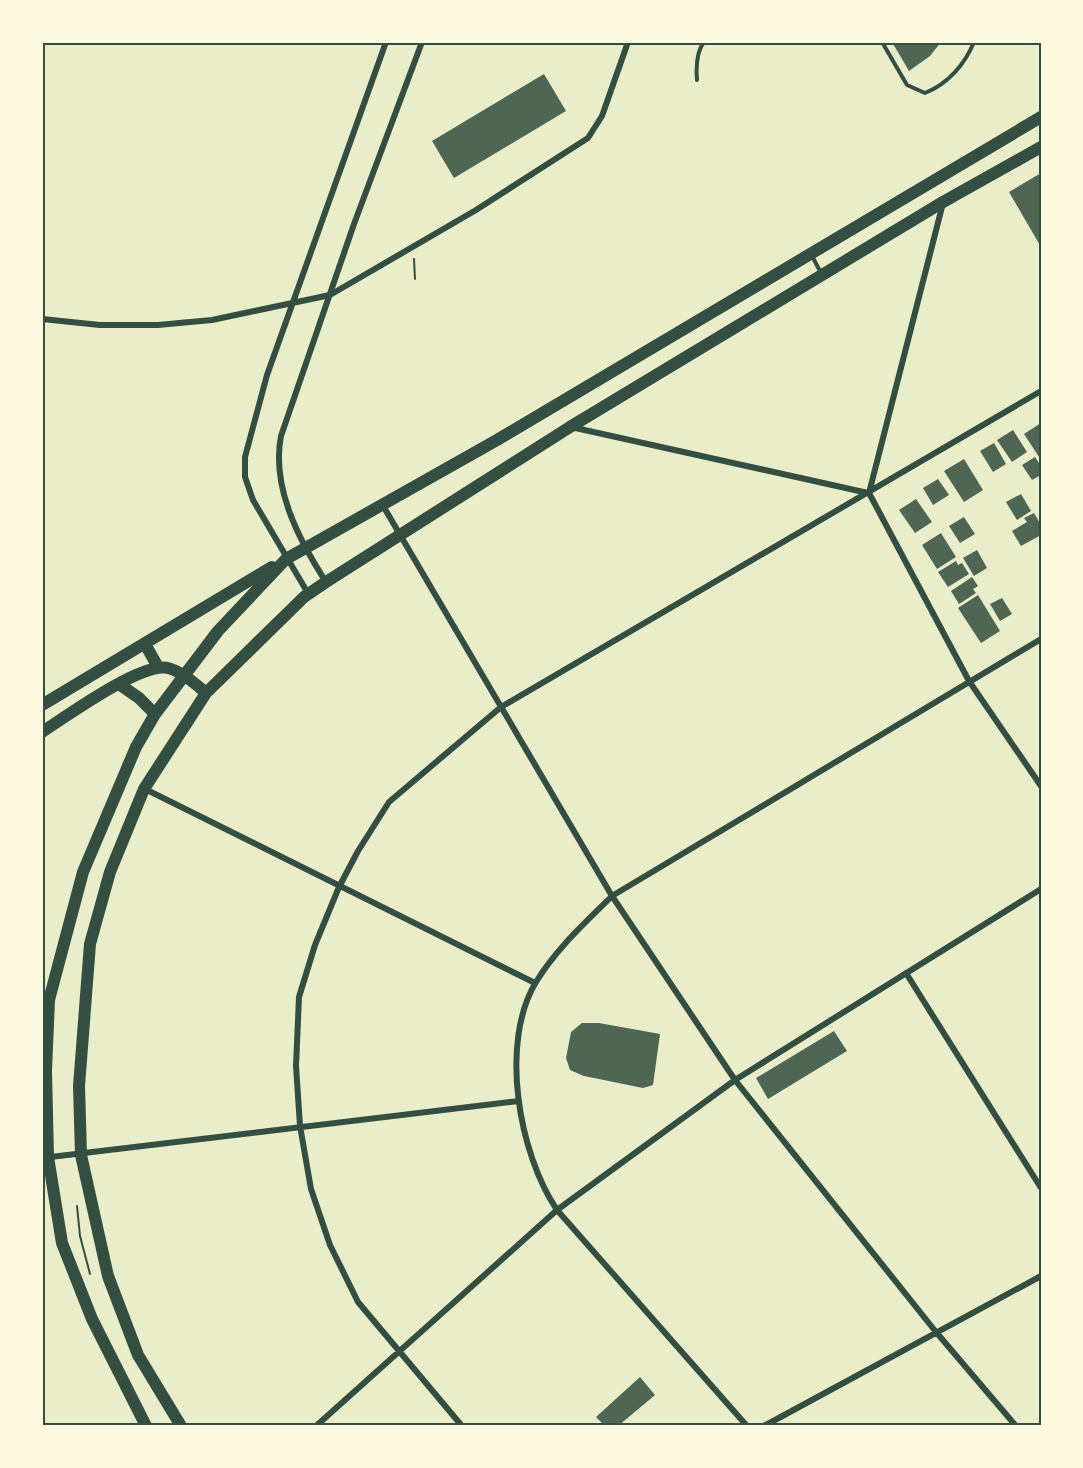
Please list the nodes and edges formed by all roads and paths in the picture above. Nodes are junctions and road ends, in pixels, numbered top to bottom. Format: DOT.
graph roads {
  1 [pos="386,42"];
  2 [pos="422,42"];
  3 [pos="628,42"];
  4 [pos="704,42"];
  5 [pos="882,42"];
  6 [pos="974,42"];
  7 [pos="698,80"];
  8 [pos="1041,117"];
  9 [pos="1041,147"];
  10 [pos="943,202"];
  11 [pos="413,247"];
  12 [pos="810,253"];
  13 [pos="823,276"];
  14 [pos="416,279"];
  15 [pos="330,295"];
  16 [pos="292,303"];
  17 [pos="42,319"];
  18 [pos="1041,391"];
  19 [pos="570,427"];
  20 [pos="869,493"];
  21 [pos="382,504"];
  22 [pos="399,535"];
  23 [pos="305,549"];
  24 [pos="286,559"];
  25 [pos="326,582"];
  26 [pos="309,595"];
  27 [pos="1041,639"];
  28 [pos="145,644"];
  29 [pos="158,667"];
  30 [pos="182,675"];
  31 [pos="969,681"];
  32 [pos="118,684"];
  33 [pos="206,693"];
  34 [pos="42,705"];
  35 [pos="501,707"];
  36 [pos="155,714"];
  37 [pos="42,732"];
  38 [pos="1041,786"];
  39 [pos="144,789"];
  40 [pos="339,887"];
  41 [pos="1041,889"];
  42 [pos="612,896"];
  43 [pos="906,973"];
  44 [pos="535,983"];
  45 [pos="735,1080"];
  46 [pos="519,1101"];
  47 [pos="300,1126"];
  48 [pos="81,1155"];
  49 [pos="45,1158"];
  50 [pos="1041,1188"];
  51 [pos="557,1210"];
  52 [pos="85,1227"];
  53 [pos="90,1275"];
  54 [pos="1041,1276"];
  55 [pos="936,1332"];
  56 [pos="400,1351"];
  57 [pos="146,1426"];
  58 [pos="181,1426"];
  59 [pos="316,1426"];
  60 [pos="462,1426"];
  61 [pos="747,1426"];
  62 [pos="764,1426"];
  63 [pos="1016,1426"];
  1 -- 16 [label="street"];
  2 -- 15 [label="street"];
  3 -- 11 [label="street"];
  4 -- 7 [label="lane"];
  5 -- 6 [label="lane"];
  8 -- 12 [label="main road"];
  9 -- 10 [label="main road"];
  10 -- 13 [label="main road"];
  10 -- 20 [label="street"];
  11 -- 14 [label="path"];
  11 -- 15 [label="street"];
  12 -- 13 [label="lane"];
  12 -- 21 [label="main road"];
  13 -- 19 [label="main road"];
  15 -- 16 [label="street"];
  15 -- 23 [label="street"];
  16 -- 17 [label="street"];
  16 -- 24 [label="street"];
  18 -- 20 [label="street"];
  19 -- 20 [label="street"];
  19 -- 22 [label="main road"];
  20 -- 31 [label="street"];
  20 -- 35 [label="street"];
  21 -- 22 [label="street"];
  21 -- 23 [label="main road"];
  22 -- 25 [label="main road"];
  22 -- 35 [label="street"];
  23 -- 24 [label="main road"];
  23 -- 25 [label="street"];
  24 -- 26 [label="street"];
  24 -- 28 [label="main road"];
  24 -- 30 [label="main road"];
  25 -- 26 [label="main road"];
  26 -- 33 [label="main road"];
  27 -- 31 [label="street"];
  28 -- 29 [label="main road"];
  28 -- 34 [label="main road"];
  29 -- 30 [label="main road"];
  29 -- 32 [label="main road"];
  30 -- 33 [label="main road"];
  30 -- 36 [label="main road"];
  31 -- 38 [label="street"];
  31 -- 42 [label="street"];
  32 -- 36 [label="main road"];
  32 -- 37 [label="main road"];
  33 -- 39 [label="main road"];
  35 -- 40 [label="street"];
  35 -- 42 [label="street"];
  36 -- 49 [label="main road"];
  39 -- 40 [label="street"];
  39 -- 48 [label="main road"];
  40 -- 44 [label="street"];
  40 -- 47 [label="street"];
  41 -- 43 [label="street"];
  42 -- 44 [label="street"];
  42 -- 45 [label="street"];
  43 -- 45 [label="street"];
  43 -- 50 [label="street"];
  44 -- 46 [label="street"];
  45 -- 51 [label="street"];
  45 -- 55 [label="street"];
  46 -- 47 [label="street"];
  46 -- 51 [label="street"];
  47 -- 48 [label="street"];
  47 -- 56 [label="street"];
  48 -- 49 [label="street"];
  48 -- 58 [label="main road"];
  49 -- 57 [label="main road"];
  51 -- 56 [label="street"];
  51 -- 61 [label="street"];
  52 -- 53 [label="path"];
  54 -- 55 [label="street"];
  55 -- 62 [label="street"];
  55 -- 63 [label="street"];
  56 -- 59 [label="street"];
  56 -- 60 [label="street"];
}
